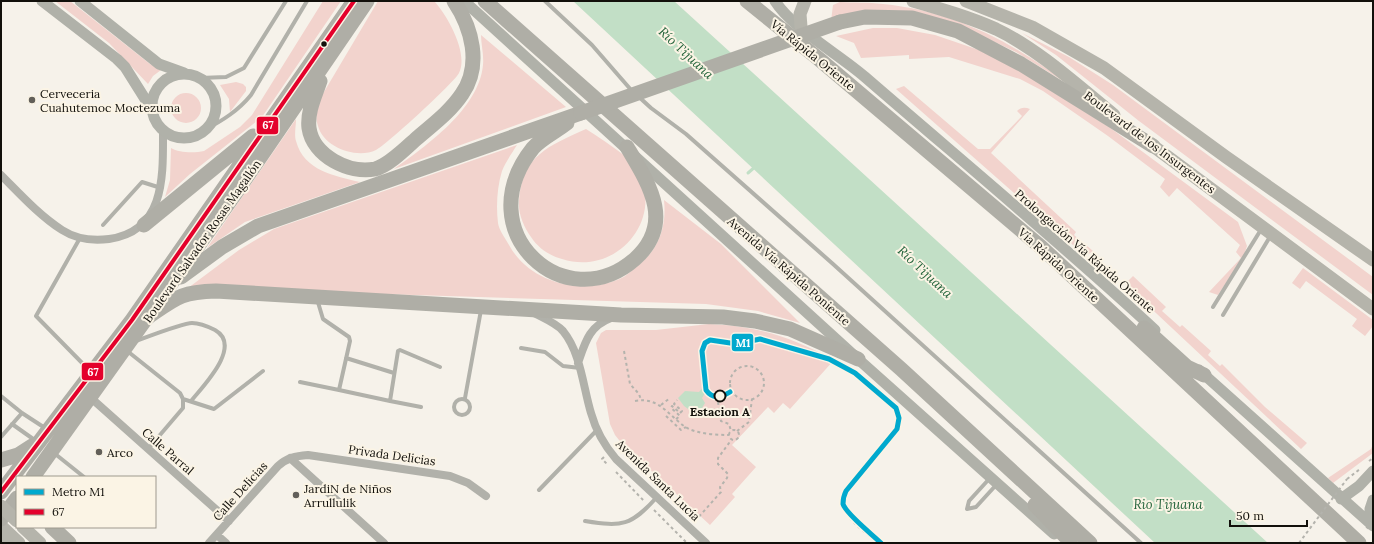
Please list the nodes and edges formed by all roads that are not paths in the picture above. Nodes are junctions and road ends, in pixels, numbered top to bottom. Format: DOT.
graph roads {
  1 [pos="42,1"];
  2 [pos="80,1"];
  3 [pos="286,1"];
  4 [pos="307,1"];
  5 [pos="354,1"];
  6 [pos="367,1"];
  7 [pos="454,1"];
  8 [pos="464,1"];
  9 [pos="485,1"];
  10 [pos="545,1"];
  11 [pos="747,1"];
  12 [pos="775,1"];
  13 [pos="805,1"];
  14 [pos="913,1"];
  15 [pos="966,1"];
  16 [pos="991,6"];
  17 [pos="801,28"];
  18 [pos="328,60"];
  19 [pos="184,74"];
  20 [pos="200,78"];
  21 [pos="152,110"];
  22 [pos="581,113"];
  23 [pos="271,122"];
  24 [pos="163,130"];
  25 [pos="205,130"];
  26 [pos="1153,146"];
  27 [pos="627,147"];
  28 [pos="1,175"];
  29 [pos="161,188"];
  30 [pos="144,224"];
  31 [pos="103,225"];
  32 [pos="1268,230"];
  33 [pos="80,238"];
  34 [pos="1041,247"];
  35 [pos="1373,260"];
  36 [pos="170,286"];
  37 [pos="316,297"];
  38 [pos="482,306"];
  39 [pos="1213,307"];
  40 [pos="527,309"];
  41 [pos="1373,309"];
  42 [pos="621,315"];
  43 [pos="1223,315"];
  44 [pos="148,317"];
  45 [pos="128,346"];
  46 [pos="521,348"];
  47 [pos="346,358"];
  48 [pos="858,359"];
  49 [pos="579,366"];
  50 [pos="440,367"];
  51 [pos="263,371"];
  52 [pos="92,373"];
  53 [pos="394,373"];
  54 [pos="1204,375"];
  55 [pos="300,382"];
  56 [pos="339,390"];
  57 [pos="1,396"];
  58 [pos="91,398"];
  59 [pos="464,398"];
  60 [pos="183,399"];
  61 [pos="191,401"];
  62 [pos="390,401"];
  63 [pos="422,407"];
  64 [pos="22,413"];
  65 [pos="12,424"];
  66 [pos="49,430"];
  67 [pos="597,430"];
  68 [pos="1,437"];
  69 [pos="976,438"];
  70 [pos="38,442"];
  71 [pos="148,450"];
  72 [pos="53,451"];
  73 [pos="290,458"];
  74 [pos="1,460"];
  75 [pos="1373,471"];
  76 [pos="37,473"];
  77 [pos="83,476"];
  78 [pos="994,481"];
  79 [pos="539,490"];
  80 [pos="1,492"];
  81 [pos="486,496"];
  82 [pos="657,497"];
  83 [pos="16,499"];
  84 [pos="1341,499"];
  85 [pos="1373,500"];
  86 [pos="1,506"];
  87 [pos="1,519"];
  88 [pos="16,520"];
  89 [pos="229,521"];
  90 [pos="585,521"];
  91 [pos="1372,525"];
  92 [pos="1,526"];
  93 [pos="24,528"];
  94 [pos="53,528"];
  95 [pos="217,535"];
  96 [pos="19,543"];
  97 [pos="40,543"];
  98 [pos="69,543"];
  99 [pos="209,543"];
  100 [pos="226,543"];
  101 [pos="384,543"];
  102 [pos="706,543"];
  103 [pos="1064,543"];
  104 [pos="1070,543"];
  105 [pos="1090,543"];
  106 [pos="1140,543"];
  107 [pos="1359,543"];
  1 -- 21 [label="main road"];
  2 -- 19 [label="main road"];
  3 -- 20 [label="lane"];
  4 -- 25 [label="lane"];
  5 -- 23 [label="highway, Boulevard Salvador Rosas Magallón"];
  6 -- 18 [label="highway, Boulevard Salvador Rosas Magallón"];
  7 -- 18 [label="highway"];
  8 -- 27 [label="main road, Avenida Vía Rápida Poniente"];
  9 -- 69 [label="highway, Avenida Vía Rápida Poniente"];
  10 -- 106 [label="lane"];
  11 -- 34 [label="highway, Vía Rápida Oriente"];
  12 -- 17 [label="main road, Prolongación Vía Rápida Oriente"];
  13 -- 17 [label="main road"];
  14 -- 26 [label="main road, Boulevard de los Insurgentes"];
  15 -- 16 [label="main road"];
  16 -- 35 [label="main road"];
  17 -- 54 [label="main road, Prolongación Vía Rápida Oriente"];
  18 -- 36 [label="highway, Boulevard Salvador Rosas Magallón"];
  19 -- 20 [label="main road"];
  19 -- 21 [label="main road"];
  20 -- 25 [label="main road"];
  21 -- 24 [label="main road"];
  22 -- 26 [label="highway, bridge"];
  22 -- 27 [label="highway"];
  22 -- 36 [label="highway"];
  23 -- 30 [label="highway"];
  23 -- 52 [label="highway, Boulevard Salvador Rosas Magallón"];
  24 -- 25 [label="main road"];
  24 -- 29 [label="street"];
  26 -- 32 [label="main road, Boulevard de los Insurgentes"];
  27 -- 48 [label="main road, Avenida Vía Rápida Poniente"];
  28 -- 33 [label="street"];
  29 -- 30 [label="street"];
  29 -- 31 [label="lane"];
  30 -- 33 [label="street"];
  32 -- 39 [label="lane"];
  32 -- 41 [label="main road, Boulevard de los Insurgentes"];
  32 -- 43 [label="lane"];
  33 -- 52 [label="lane"];
  34 -- 54 [label="highway"];
  34 -- 107 [label="highway, Vía Rápida Oriente"];
  36 -- 44 [label="highway, Boulevard Salvador Rosas Magallón"];
  37 -- 38 [label="highway"];
  37 -- 44 [label="highway"];
  37 -- 47 [label="lane"];
  38 -- 40 [label="highway"];
  38 -- 59 [label="lane"];
  40 -- 42 [label="highway"];
  40 -- 49 [label="street, Avenida Santa Lucía"];
  42 -- 48 [label="highway"];
  42 -- 49 [label="street"];
  44 -- 45 [label="highway, Boulevard Salvador Rosas Magallón"];
  45 -- 58 [label="highway, Boulevard Salvador Rosas Magallón"];
  45 -- 60 [label="lane"];
  45 -- 61 [label="lane"];
  46 -- 49 [label="lane"];
  47 -- 53 [label="lane"];
  47 -- 56 [label="lane"];
  48 -- 78 [label="main road, Avenida Vía Rápida Poniente"];
  49 -- 67 [label="street, Avenida Santa Lucía"];
  50 -- 53 [label="lane"];
  51 -- 61 [label="lane"];
  52 -- 66 [label="highway, Boulevard Salvador Rosas Magallón"];
  53 -- 62 [label="lane"];
  54 -- 84 [label="main road, Prolongación Vía Rápida Oriente"];
  55 -- 56 [label="lane"];
  56 -- 62 [label="lane"];
  57 -- 64 [label="lane"];
  58 -- 71 [label="street, Calle Parral"];
  58 -- 72 [label="highway, Boulevard Salvador Rosas Magallón"];
  59 -- 59 [label="lane"];
  60 -- 61 [label="lane"];
  60 -- 71 [label="lane"];
  62 -- 63 [label="lane"];
  64 -- 65 [label="lane"];
  64 -- 66 [label="lane"];
  65 -- 68 [label="lane"];
  65 -- 70 [label="lane"];
  66 -- 70 [label="highway, Boulevard Salvador Rosas Magallón"];
  67 -- 79 [label="lane"];
  67 -- 82 [label="street, Avenida Santa Lucía"];
  69 -- 104 [label="highway"];
  69 -- 105 [label="highway, Avenida Vía Rápida Poniente"];
  70 -- 74 [label="highway"];
  70 -- 80 [label="highway, Boulevard Salvador Rosas Magallón"];
  71 -- 89 [label="street, Calle Parral"];
  72 -- 76 [label="highway, Boulevard Salvador Rosas Magallón"];
  72 -- 77 [label="lane"];
  73 -- 81 [label="street, Privada Delicias"];
  73 -- 89 [label="street, Calle Delicias"];
  73 -- 101 [label="street"];
  75 -- 84 [label="main road"];
  78 -- 78 [label="lane"];
  78 -- 103 [label="main road, Avenida Vía Rápida Poniente"];
  82 -- 90 [label="lane"];
  82 -- 102 [label="street, Avenida Santa Lucía"];
  83 -- 87 [label="highway"];
  84 -- 91 [label="main road, Prolongación Vía Rápida Oriente"];
  85 -- 91 [label="main road"];
  86 -- 88 [label="main road, bridge"];
  89 -- 95 [label="street, Calle Delicias"];
  92 -- 96 [label="main road"];
  93 -- 97 [label="main road"];
  94 -- 98 [label="highway"];
  95 -- 99 [label="street, Calle Delicias"];
  95 -- 100 [label="street"];
}
